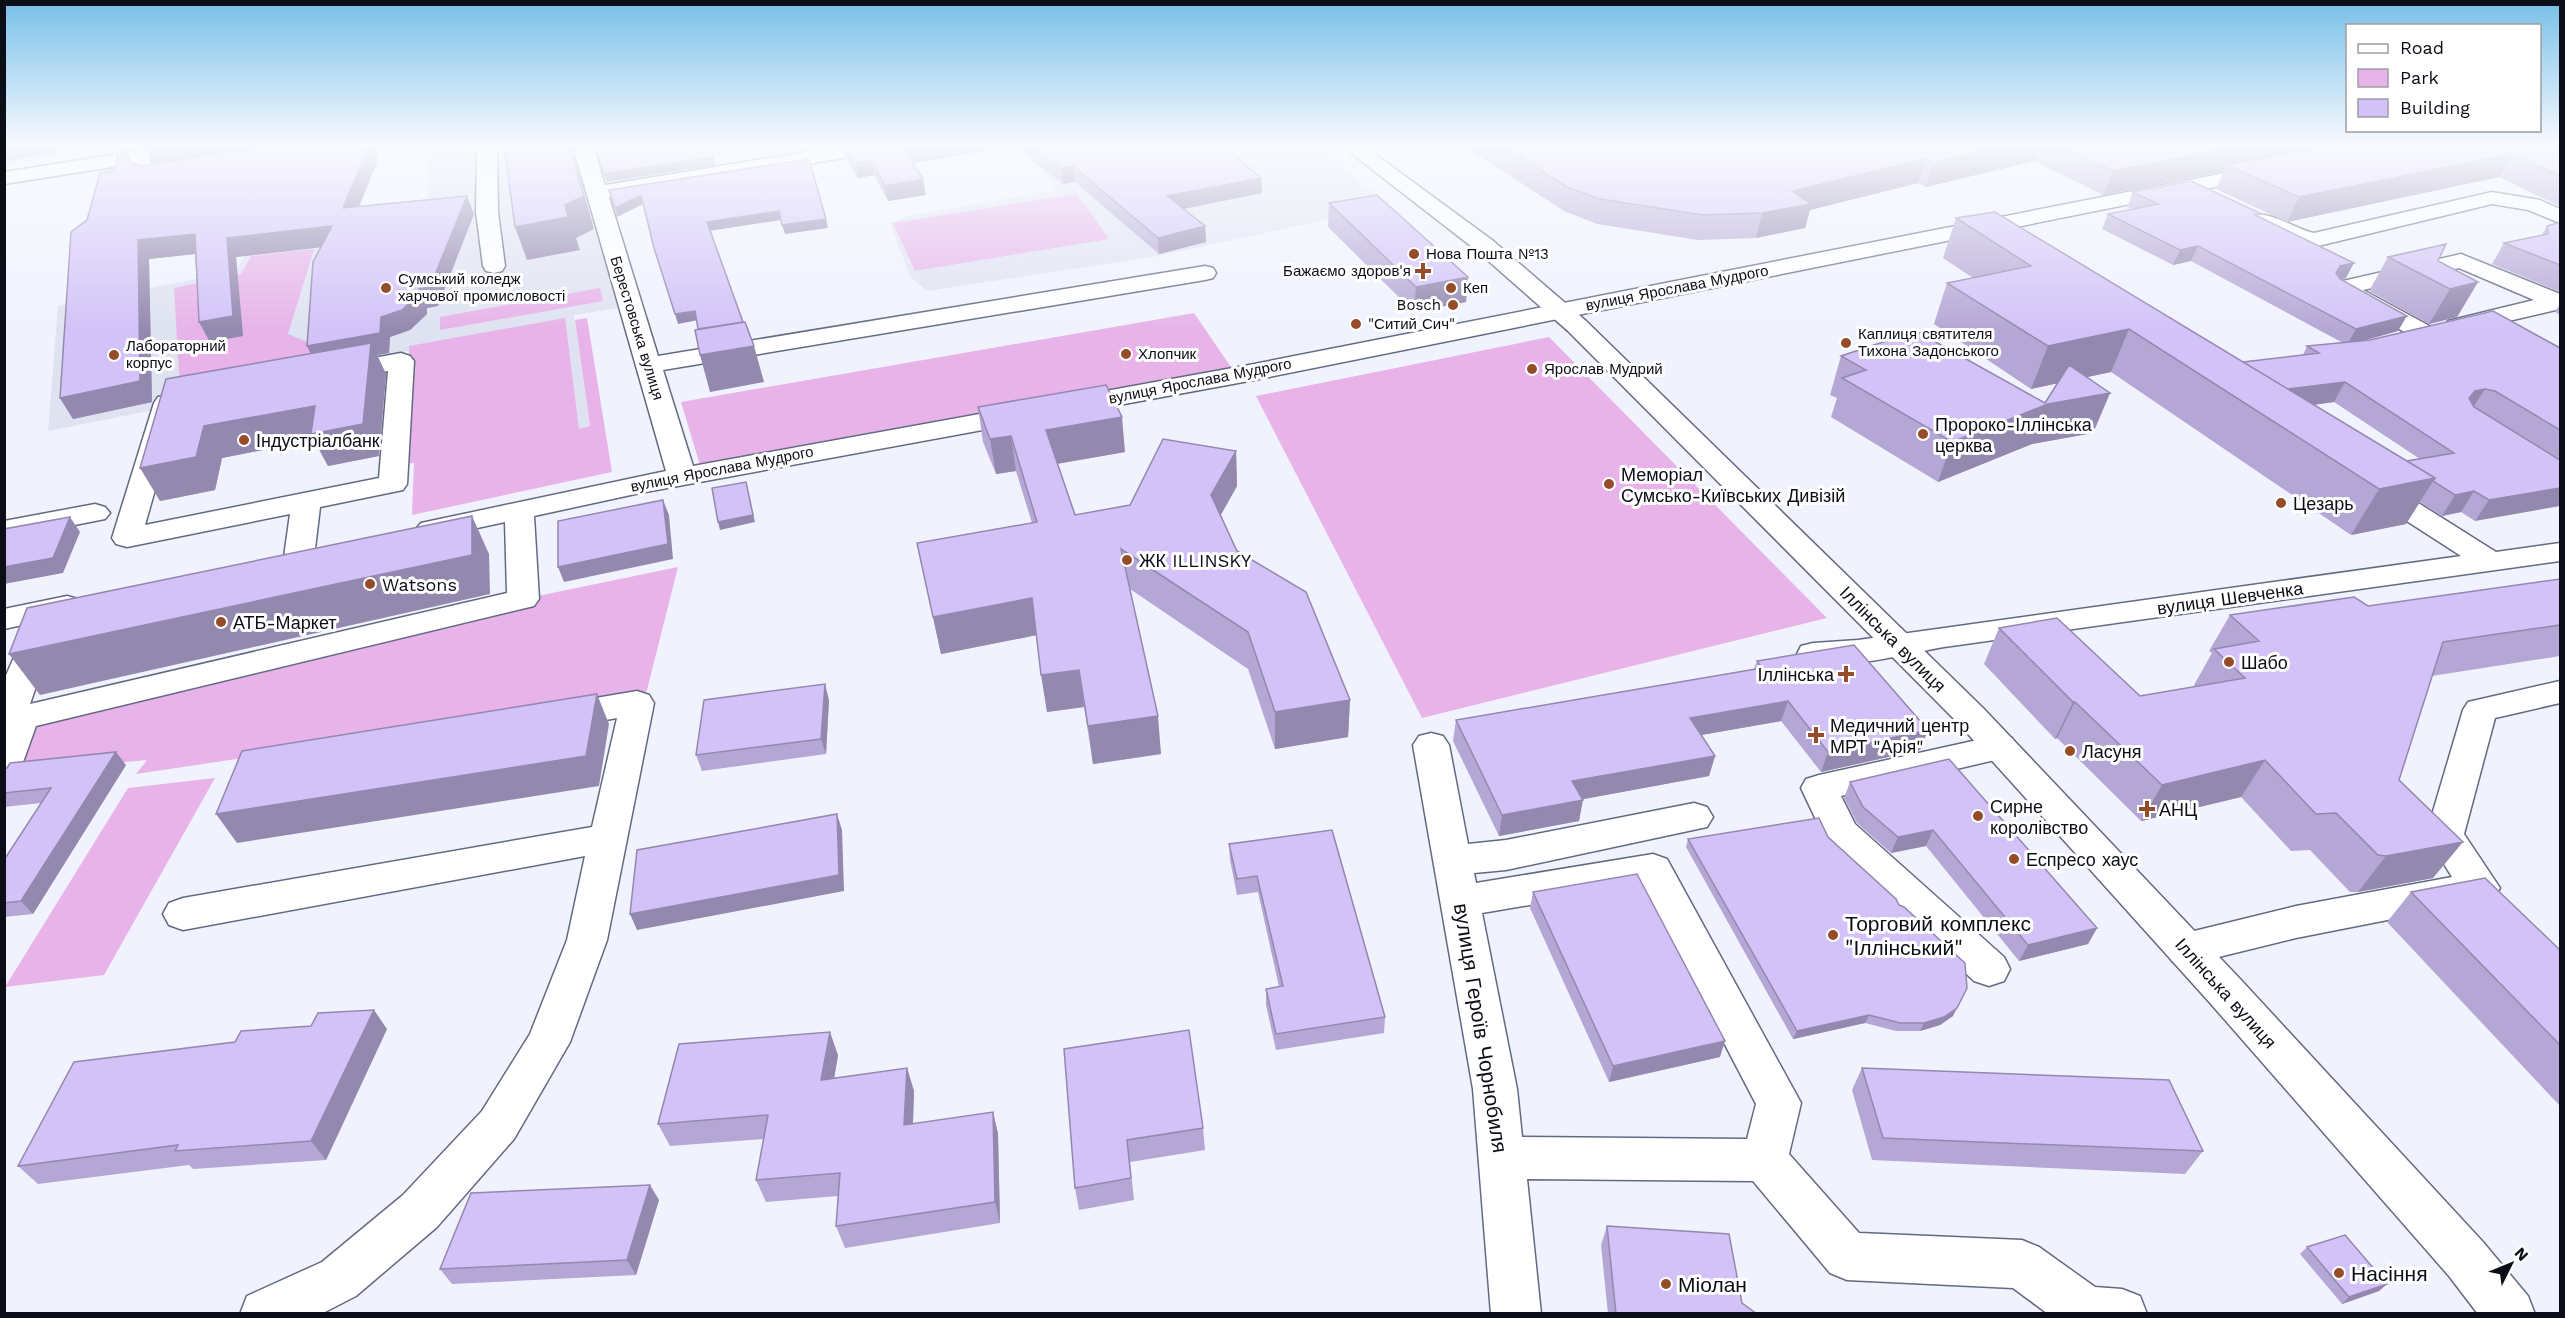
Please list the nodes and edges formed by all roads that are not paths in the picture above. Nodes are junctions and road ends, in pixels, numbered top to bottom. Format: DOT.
graph roads {
  1 [pos="487,208"];
  2 [pos="601,208"];
  3 [pos="1434,208"];
  4 [pos="2078,208"];
  5 [pos="2452,208"];
  6 [pos="2540,208"];
  7 [pos="2245,213"];
  8 [pos="2560,217"];
  9 [pos="1965,230"];
  10 [pos="1998,251"];
  11 [pos="494,266"];
  12 [pos="1205,273"];
  13 [pos="2560,302"];
  14 [pos="1560,311"];
  15 [pos="2426,334"];
  16 [pos="2392,342"];
  17 [pos="648,365"];
  18 [pos="2353,474"];
  19 [pos="682,476"];
  20 [pos="306,502"];
  21 [pos="519,510"];
  22 [pos="96,513"];
  23 [pos="4,530"];
  24 [pos="403,535"];
  25 [pos="2560,552"];
  26 [pos="299,557"];
  27 [pos="2492,562"];
  28 [pos="93,600"];
  29 [pos="47,610"];
  30 [pos="4,619"];
  31 [pos="1899,644"];
  32 [pos="1801,654"];
  33 [pos="2560,692"];
  34 [pos="22,717"];
  35 [pos="523,722"];
  36 [pos="1431,745"];
  37 [pos="2000,747"];
  38 [pos="4,770"];
  39 [pos="1694,817"];
  40 [pos="609,838"];
  41 [pos="1452,860"];
  42 [pos="1460,902"];
  43 [pos="183,914"];
  44 [pos="2186,949"];
  45 [pos="1989,969"];
  46 [pos="1502,1158"];
  47 [pos="1764,1160"];
  48 [pos="265,1314"];
  49 [pos="1516,1314"];
  50 [pos="2122,1314"];
  51 [pos="2510,1314"];
  1 -- 11 [label="street"];
  2 -- 17 [label="street, Берестовська вулиця"];
  3 -- 14 [label="street, Іллінська вулиця"];
  4 -- 9 [label="street, вулиця Ярослава Мудрого"];
  5 -- 7 [label="street"];
  6 -- 8 [label="street"];
  9 -- 10 [label="street"];
  9 -- 14 [label="street, вулиця Ярослава Мудрого"];
  12 -- 17 [label="street"];
  13 -- 15 [label="street"];
  13 -- 15 [label="street"];
  14 -- 19 [label="street, вулиця Ярослава Мудрого"];
  14 -- 31 [label="street, Іллінська вулиця"];
  15 -- 16 [label="street"];
  17 -- 19 [label="street, Берестовська вулиця"];
  18 -- 27 [label="street"];
  19 -- 21 [label="street, вулиця Ярослава Мудрого"];
  20 -- 20 [label="street"];
  20 -- 26 [label="street"];
  21 -- 24 [label="street, вулиця Ярослава Мудрого"];
  21 -- 34 [label="street"];
  22 -- 23 [label="street"];
  25 -- 27 [label="street, вулиця Шевченка"];
  27 -- 31 [label="street, вулиця Шевченка"];
  28 -- 29 [label="street"];
  29 -- 30 [label="street"];
  29 -- 34 [label="street"];
  31 -- 32 [label="street, вулиця Шевченка"];
  31 -- 37 [label="street, Іллінська вулиця"];
  33 -- 44 [label="street"];
  34 -- 38 [label="street"];
  35 -- 40 [label="street"];
  36 -- 41 [label="street, вулиця Героїв Чорнобиля"];
  37 -- 44 [label="street, Іллінська вулиця"];
  37 -- 45 [label="street"];
  39 -- 41 [label="street"];
  40 -- 43 [label="street"];
  40 -- 48 [label="street"];
  41 -- 42 [label="street, вулиця Героїв Чорнобиля"];
  42 -- 46 [label="street, вулиця Героїв Чорнобиля"];
  42 -- 47 [label="street"];
  44 -- 51 [label="street, Іллінська вулиця"];
  46 -- 47 [label="street"];
  46 -- 49 [label="street, вулиця Героїв Чорнобиля"];
  47 -- 50 [label="street"];
}
